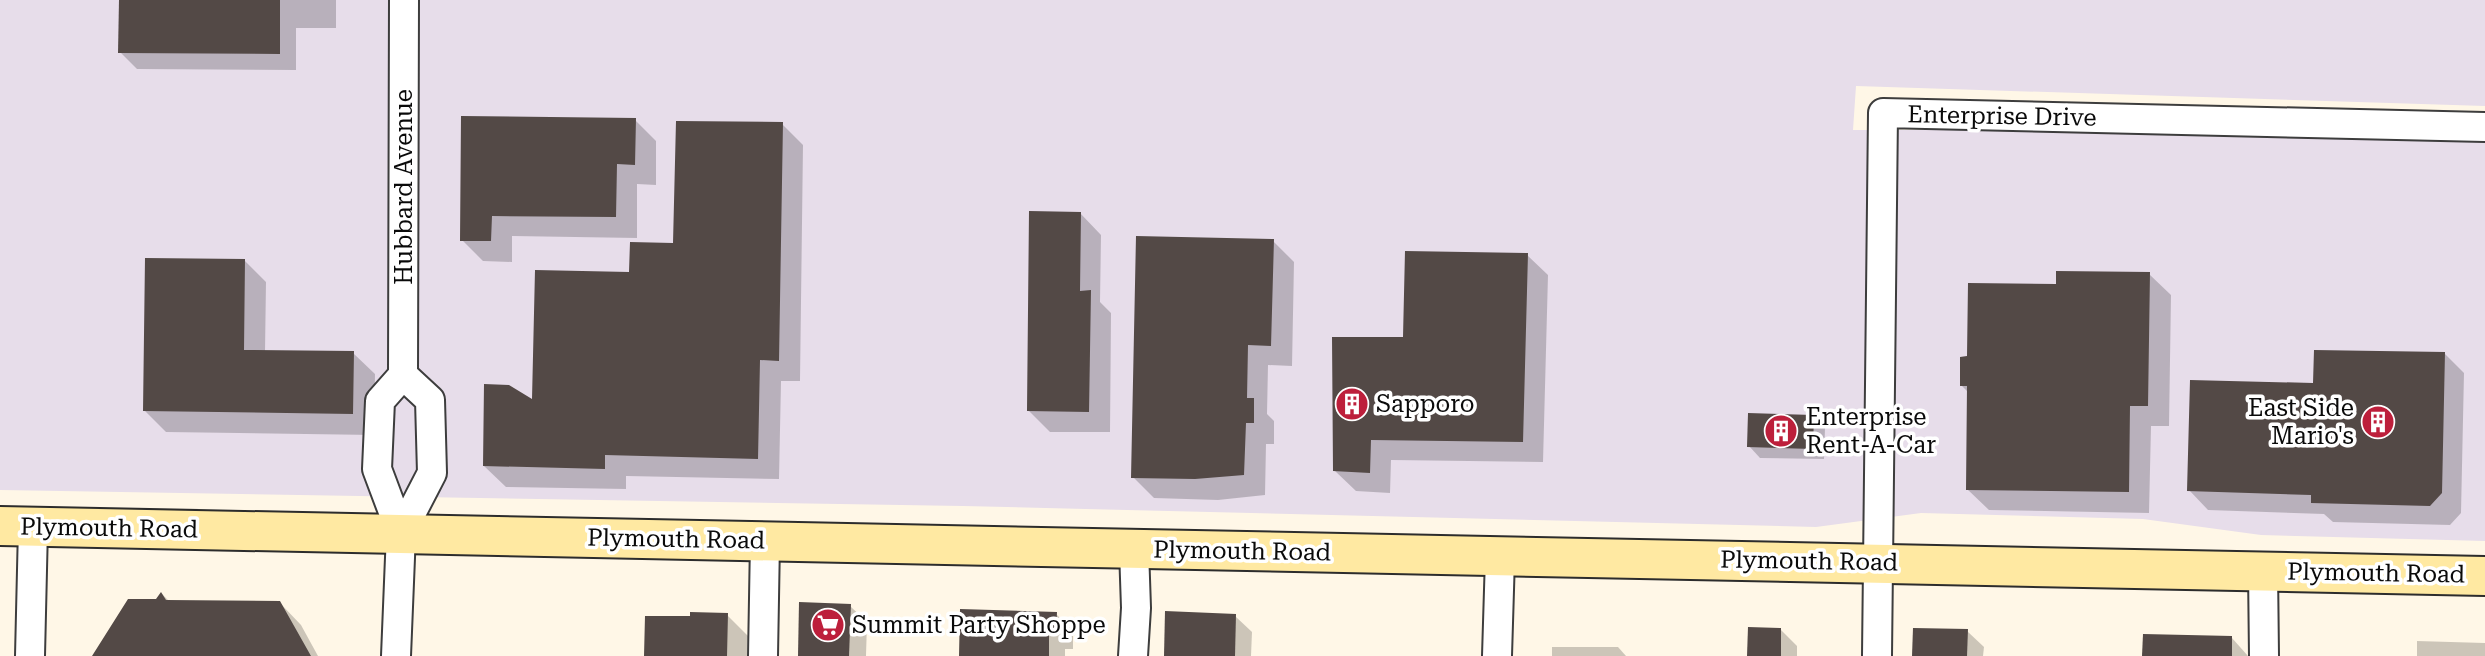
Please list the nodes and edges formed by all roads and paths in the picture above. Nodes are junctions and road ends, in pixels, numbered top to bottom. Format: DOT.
graph roads {
  1 [pos="404,0"];
  2 [pos="2485,127"];
  3 [pos="403,375"];
  4 [pos="17,526"];
  5 [pos="401,533"];
  6 [pos="765,541"];
  7 [pos="1134,549"];
  8 [pos="1500,556"];
  9 [pos="1879,561"];
  10 [pos="2263,570"];
  11 [pos="2485,576"];
  12 [pos="30,656"];
  13 [pos="396,656"];
  14 [pos="763,656"];
  15 [pos="1133,656"];
  16 [pos="1497,656"];
  17 [pos="1877,656"];
  18 [pos="2264,656"];
  1 -- 3 [label="street, Hubbard Avenue"];
  2 -- 9 [label="street, Enterprise Drive"];
  3 -- 5 [label="street"];
  3 -- 5 [label="street"];
  4 -- 5 [label="main road, Plymouth Road"];
  4 -- 12 [label="street"];
  5 -- 6 [label="main road, Plymouth Road"];
  5 -- 13 [label="street"];
  6 -- 7 [label="main road, Plymouth Road"];
  6 -- 14 [label="street"];
  7 -- 8 [label="main road, Plymouth Road"];
  7 -- 15 [label="street"];
  8 -- 9 [label="main road, Plymouth Road"];
  8 -- 16 [label="street"];
  9 -- 10 [label="main road, Plymouth Road"];
  9 -- 17 [label="street"];
  10 -- 11 [label="main road, Plymouth Road"];
  10 -- 18 [label="street"];
}
